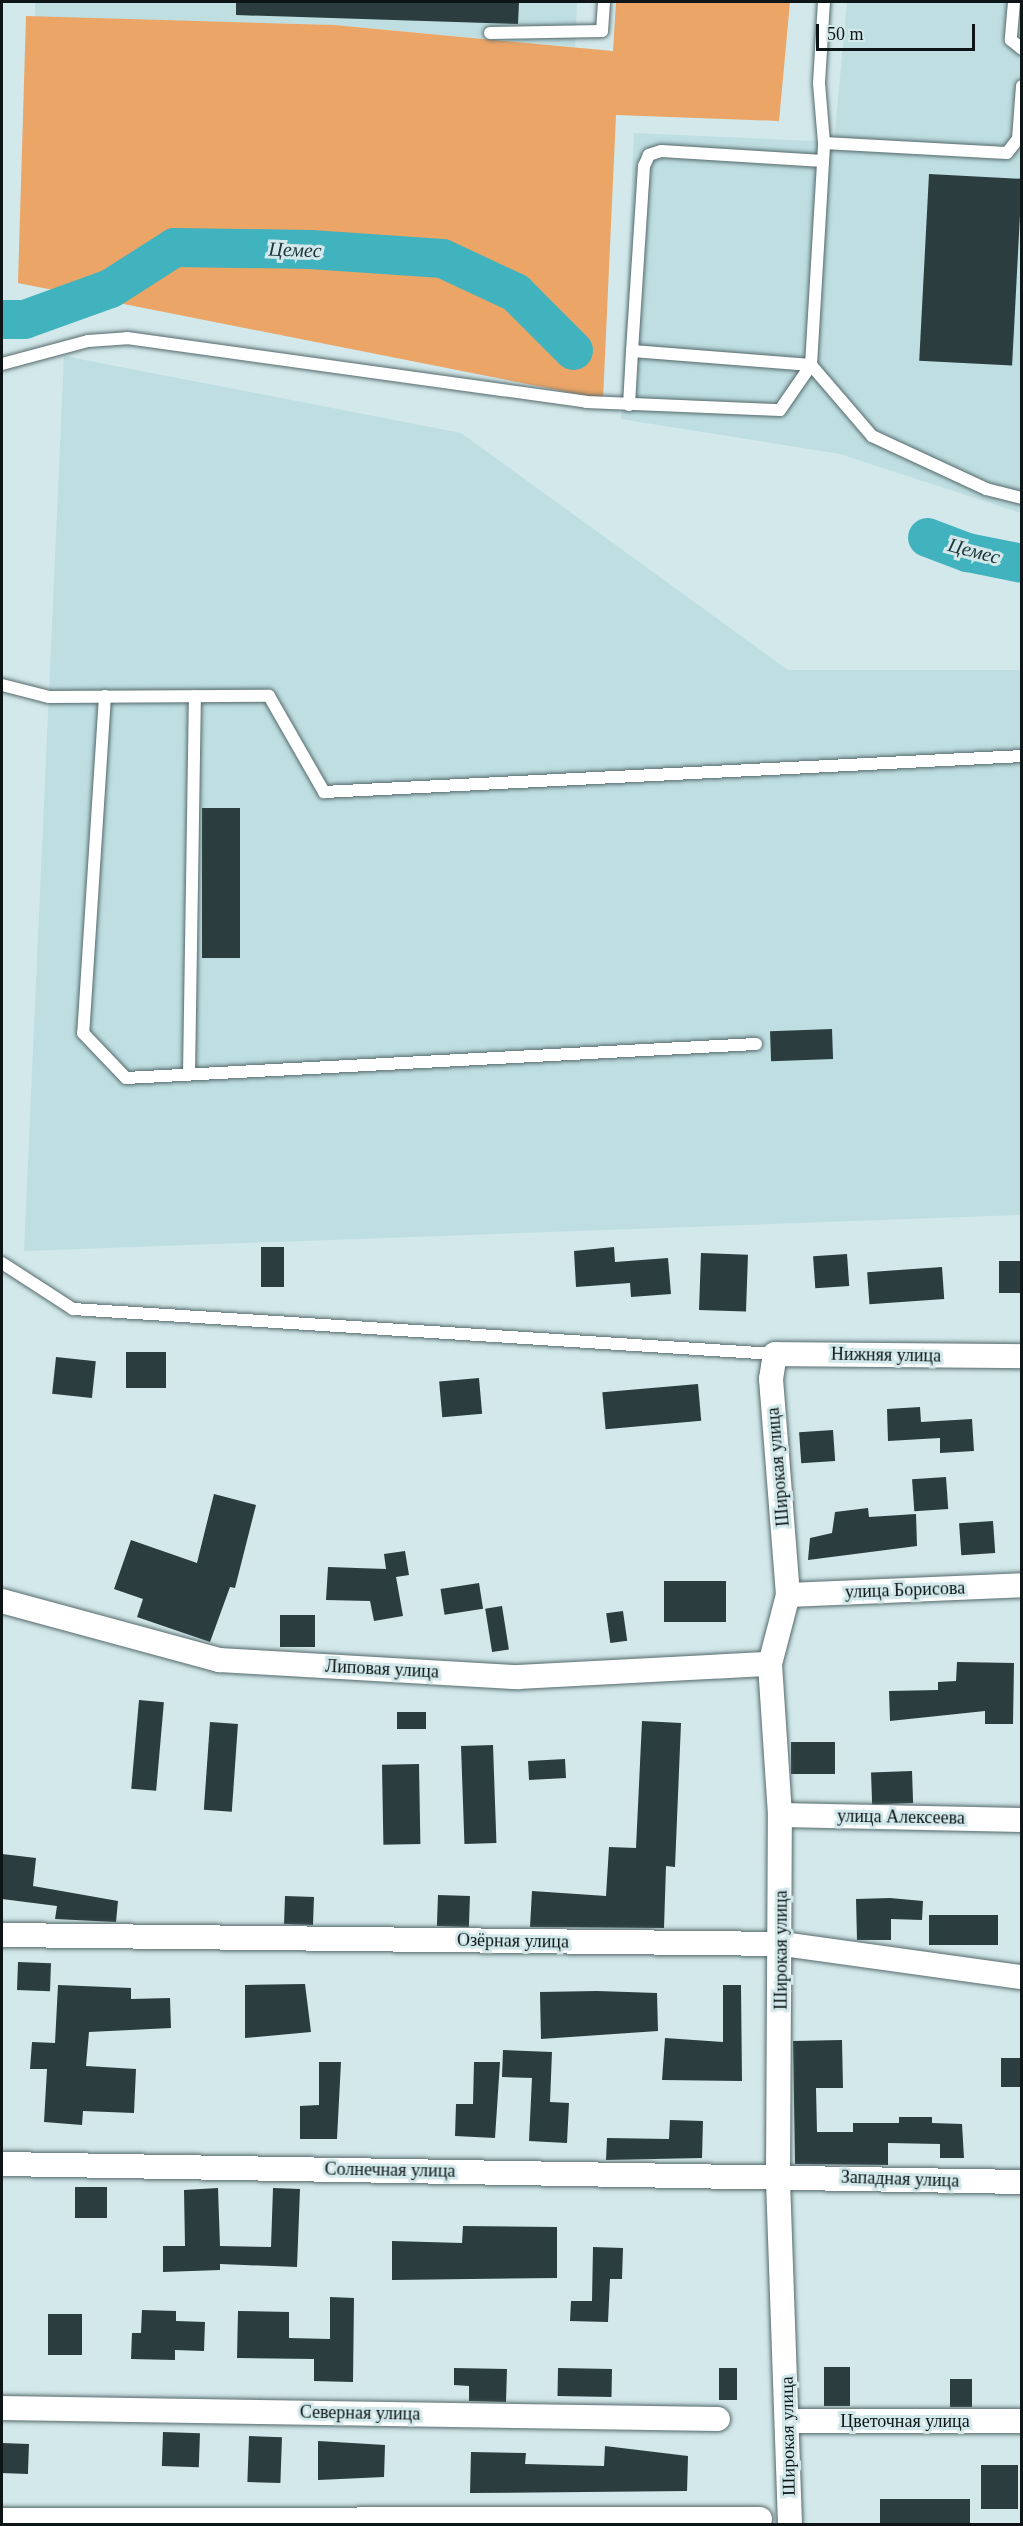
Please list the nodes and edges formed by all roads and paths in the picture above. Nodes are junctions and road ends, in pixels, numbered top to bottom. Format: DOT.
graph roads {
  1 [pos="604,2"];
  2 [pos="824,2"];
  3 [pos="1014,2"];
  4 [pos="490,33"];
  5 [pos="1022,49"];
  6 [pos="1022,86"];
  7 [pos="824,143"];
  8 [pos="823,161"];
  9 [pos="632,351"];
  10 [pos="2,364"];
  11 [pos="811,365"];
  12 [pos="629,405"];
  13 [pos="1022,498"];
  14 [pos="2,686"];
  15 [pos="105,696"];
  16 [pos="195,696"];
  17 [pos="1022,756"];
  18 [pos="756,1044"];
  19 [pos="189,1073"];
  20 [pos="2,1263"];
  21 [pos="775,1354"];
  22 [pos="1022,1356"];
  23 [pos="1022,1586"];
  24 [pos="788,1595"];
  25 [pos="2,1601"];
  26 [pos="770,1664"];
  27 [pos="780,1815"];
  28 [pos="1022,1820"];
  29 [pos="2,1935"];
  30 [pos="783,1944"];
  31 [pos="1022,1977"];
  32 [pos="2,2164"];
  33 [pos="778,2175"];
  34 [pos="1022,2182"];
  35 [pos="2,2408"];
  36 [pos="718,2419"];
  37 [pos="789,2421"];
  38 [pos="1022,2421"];
  39 [pos="760,2519"];
  40 [pos="2,2520"];
  41 [pos="790,2524"];
  1 -- 4 [label="lane"];
  2 -- 7 [label="lane"];
  3 -- 5 [label="lane"];
  6 -- 7 [label="lane"];
  7 -- 8 [label="lane"];
  8 -- 9 [label="lane"];
  8 -- 11 [label="lane"];
  9 -- 11 [label="lane"];
  9 -- 12 [label="lane"];
  10 -- 12 [label="lane"];
  11 -- 12 [label="lane"];
  11 -- 13 [label="lane"];
  14 -- 15 [label="lane"];
  15 -- 16 [label="lane"];
  15 -- 19 [label="lane"];
  16 -- 17 [label="lane"];
  16 -- 19 [label="lane"];
  18 -- 19 [label="lane"];
  20 -- 21 [label="lane"];
  21 -- 22 [label="street, Нижняя улица"];
  21 -- 24 [label="street, Широкая улица"];
  23 -- 24 [label="street, улица Борисова"];
  24 -- 26 [label="street, Широкая улица"];
  25 -- 26 [label="street, Липовая улица"];
  26 -- 27 [label="street, Широкая улица"];
  27 -- 28 [label="street, улица Алексеева"];
  27 -- 30 [label="street, Широкая улица"];
  29 -- 30 [label="street, Озёрная улица"];
  30 -- 31 [label="street, Озёрная улица"];
  30 -- 33 [label="street, Широкая улица"];
  32 -- 33 [label="street, Солнечная улица"];
  33 -- 34 [label="street, Западная улица"];
  33 -- 37 [label="street, Широкая улица"];
  35 -- 36 [label="street, Северная улица"];
  37 -- 38 [label="street, Цветочная улица"];
  37 -- 41 [label="street, Широкая улица"];
  39 -- 40 [label="street"];
}
